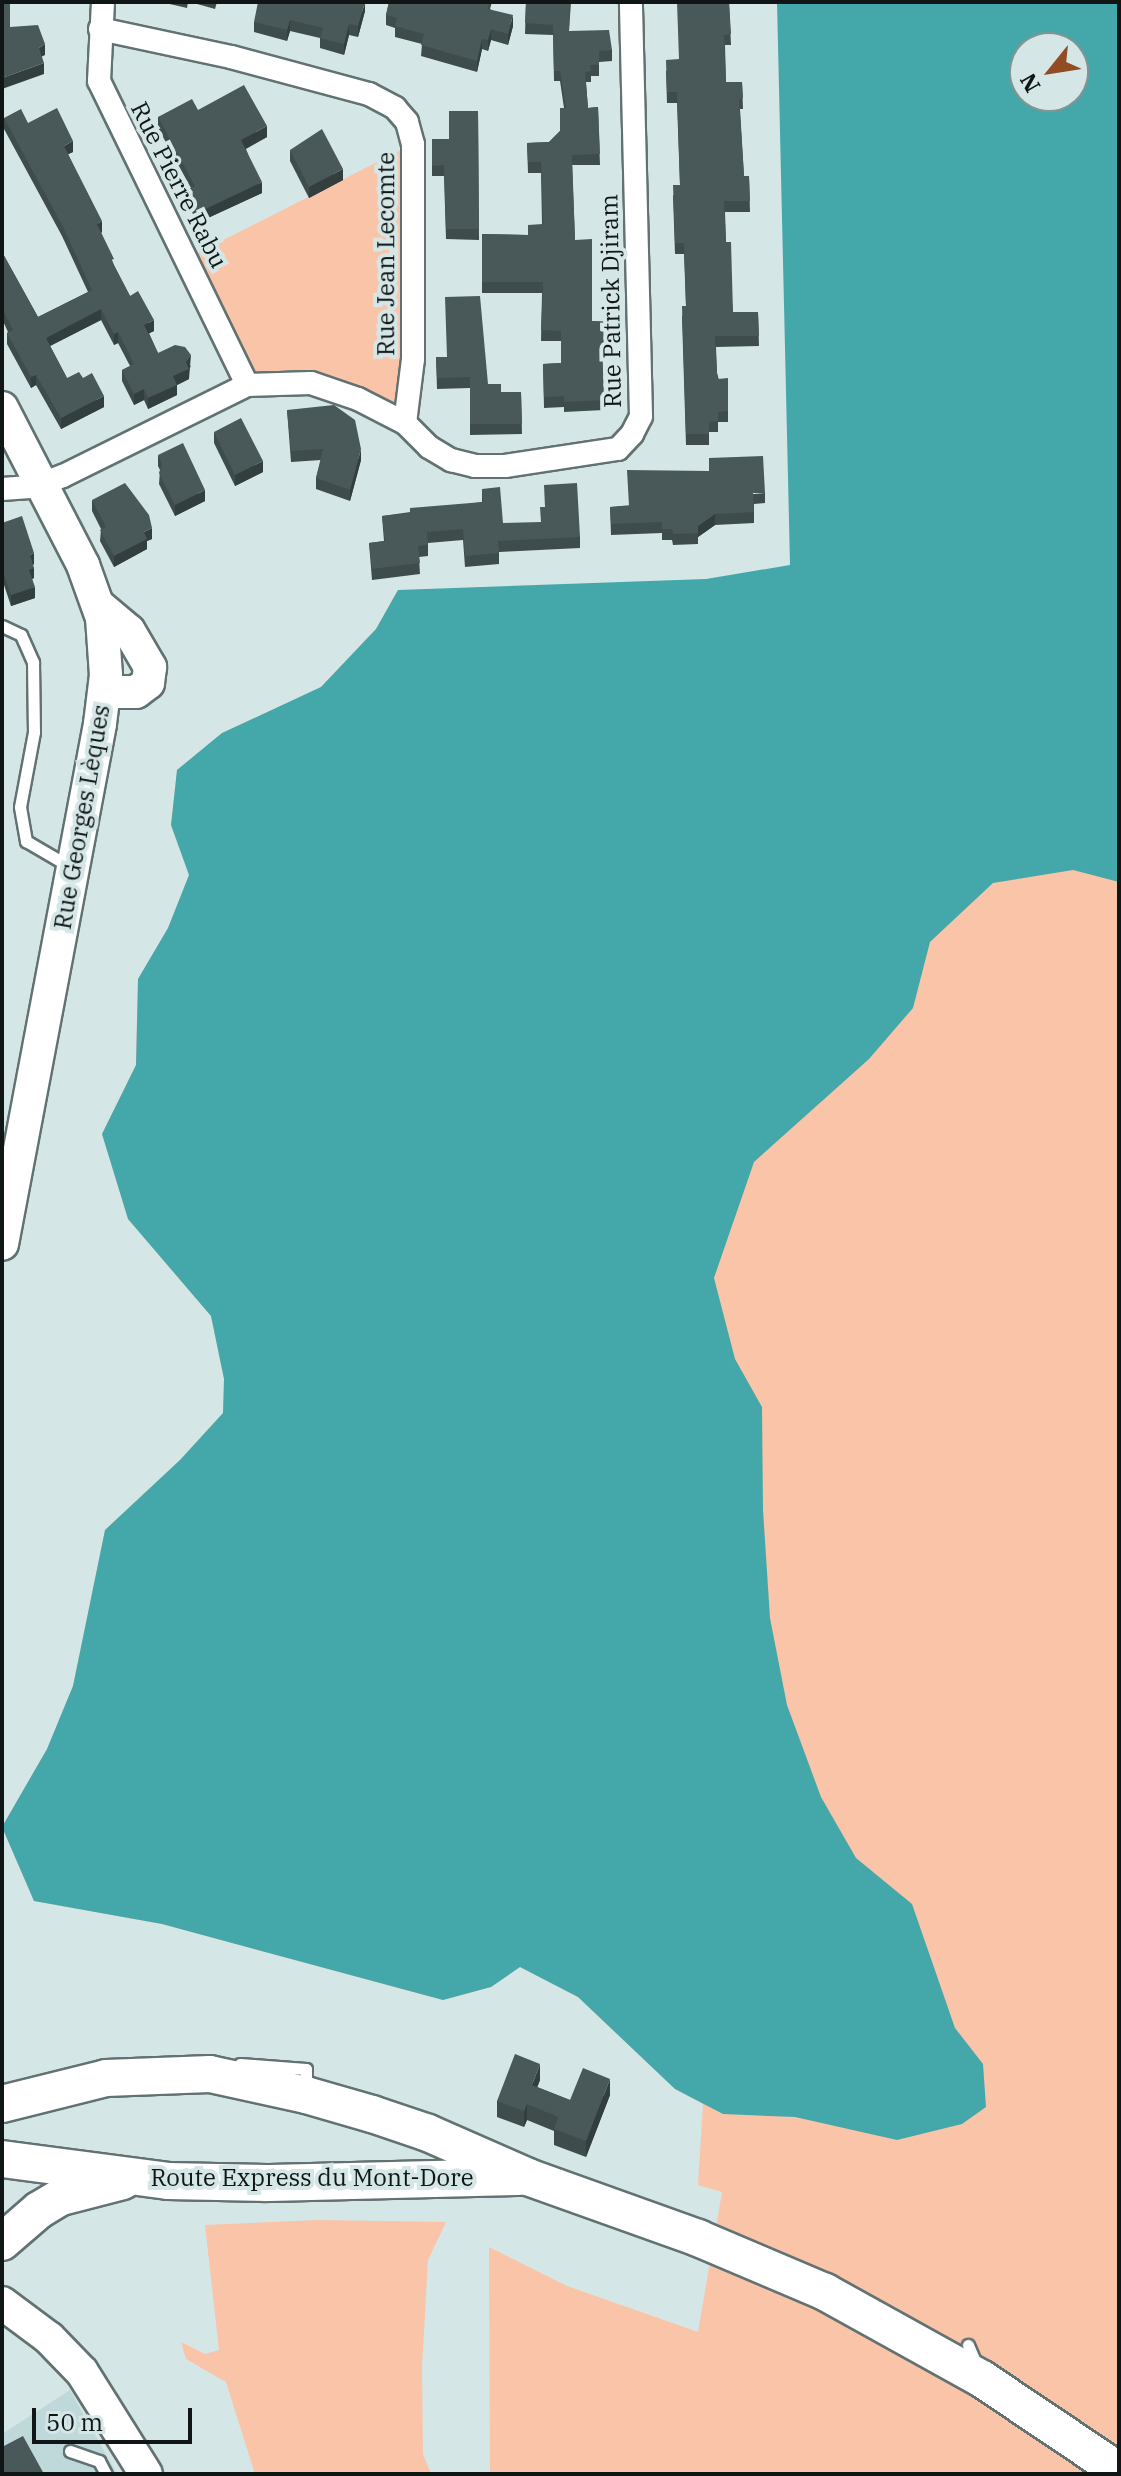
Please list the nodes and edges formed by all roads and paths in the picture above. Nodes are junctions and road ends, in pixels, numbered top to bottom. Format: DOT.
graph roads {
  1 [pos="103,2"];
  2 [pos="631,2"];
  3 [pos="100,29"];
  4 [pos="247,385"];
  5 [pos="2,408"];
  6 [pos="405,423"];
  7 [pos="42,484"];
  8 [pos="2,489"];
  9 [pos="98,605"];
  10 [pos="2,626"];
  11 [pos="105,692"];
  12 [pos="73,869"];
  13 [pos="2,1244"];
  14 [pos="2,2076"];
  15 [pos="106,2078"];
  16 [pos="2,2104"];
  17 [pos="2,2159"];
  18 [pos="528,2177"];
  19 [pos="168,2181"];
  20 [pos="2,2242"];
  21 [pos="2,2303"];
  22 [pos="968,2345"];
  23 [pos="982,2379"];
  24 [pos="70,2451"];
  25 [pos="1119,2471"];
  26 [pos="106,2474"];
  27 [pos="146,2474"];
  1 -- 3 [label="street, Rue Pierre Rabu"];
  2 -- 6 [label="street, Rue Patrick Djiram"];
  3 -- 4 [label="street, Rue Pierre Rabu"];
  3 -- 6 [label="street, Rue Jean Lecomte"];
  4 -- 6 [label="street, Rue Patrick Djiram"];
  4 -- 7 [label="street, Rue Patrick Djiram"];
  5 -- 7 [label="main road, Rue Georges Lèques"];
  7 -- 8 [label="street, Rue Patrick Djiram"];
  7 -- 9 [label="main road, Rue Georges Lèques"];
  9 -- 11 [label="main road, Rue Georges Lèques"];
  9 -- 11 [label="main road"];
  10 -- 12 [label="lane"];
  11 -- 12 [label="main road, Rue Georges Lèques"];
  12 -- 13 [label="main road, Rue Georges Lèques"];
  14 -- 15 [label="main road"];
  15 -- 16 [label="main road, Route Express du Mont-Dore"];
  15 -- 18 [label="main road, Route Express du Mont-Dore"];
  17 -- 19 [label="main road, Route Express du Mont-Dore"];
  18 -- 19 [label="main road, Route Express du Mont-Dore"];
  18 -- 23 [label="main road, Route Express du Mont-Dore"];
  19 -- 20 [label="main road"];
  21 -- 27 [label="main road"];
  22 -- 23 [label="lane"];
  23 -- 25 [label="main road, Route Express du Mont-Dore"];
  24 -- 26 [label="lane"];
}
